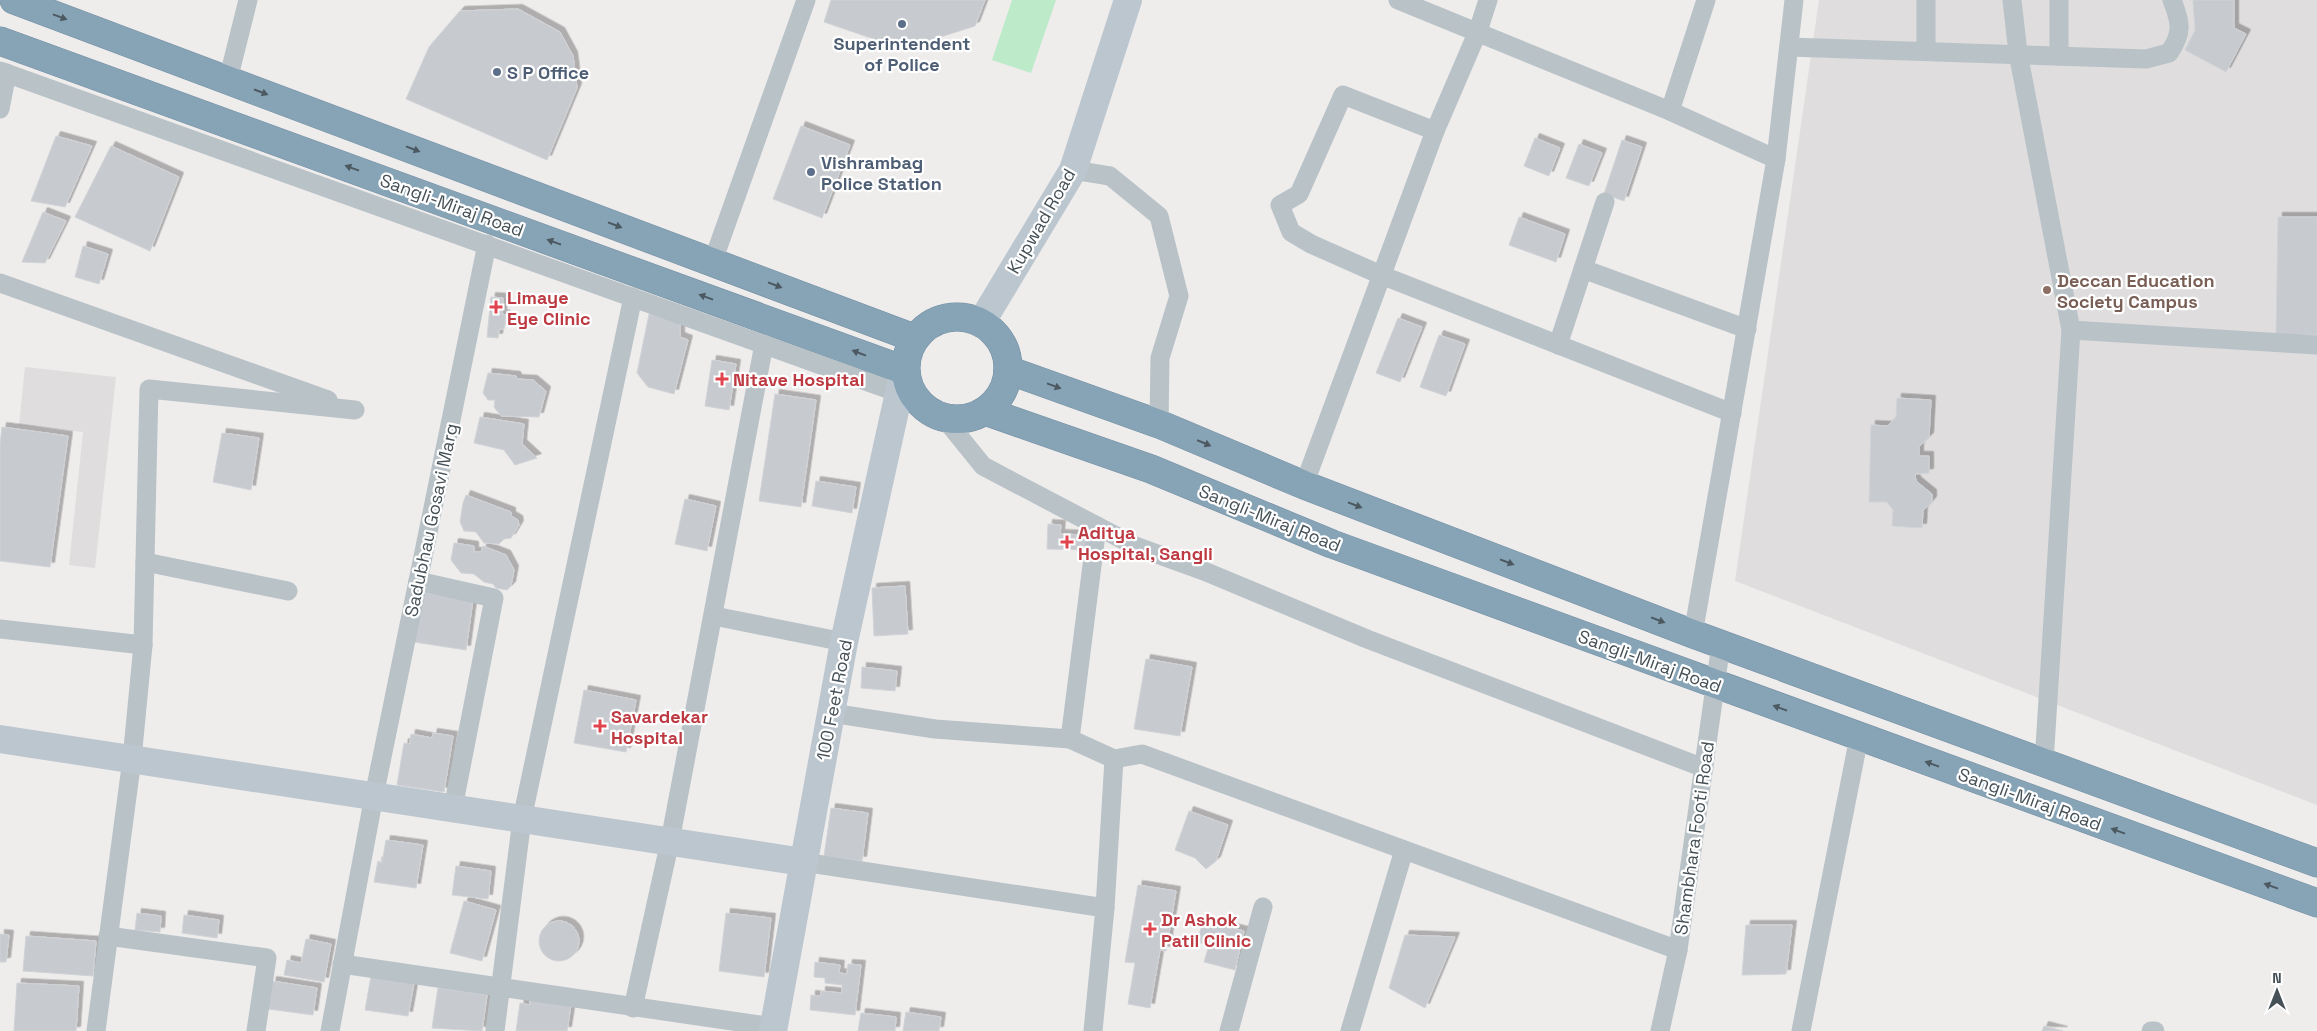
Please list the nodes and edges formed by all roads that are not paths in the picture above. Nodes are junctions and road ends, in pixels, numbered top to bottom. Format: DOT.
graph roads {
  1 [pos="14,0"];
  2 [pos="248,0"];
  3 [pos="806,0"];
  4 [pos="1398,0"];
  5 [pos="1488,0"];
  6 [pos="1706,0"];
  7 [pos="1794,0"];
  8 [pos="1926,0"];
  9 [pos="2012,0"];
  10 [pos="2059,0"];
  11 [pos="2172,0"];
  12 [pos="1124,5"];
  13 [pos="1478,31"];
  14 [pos="0,41"];
  15 [pos="1789,47"];
  16 [pos="1926,52"];
  17 [pos="2018,53"];
  18 [pos="2059,56"];
  19 [pos="3,72"];
  20 [pos="228,80"];
  21 [pos="0,109"];
  22 [pos="1670,111"];
  23 [pos="1435,131"];
  24 [pos="1776,159"];
  25 [pos="1073,170"];
  26 [pos="1605,202"];
  27 [pos="487,244"];
  28 [pos="713,261"];
  29 [pos="1583,269"];
  30 [pos="1381,275"];
  31 [pos="0,283"];
  32 [pos="633,297"];
  33 [pos="981,323"];
  34 [pos="1747,329"];
  35 [pos="2071,330"];
  36 [pos="914,338"];
  37 [pos="764,344"];
  38 [pos="1558,345"];
  39 [pos="2317,345"];
  40 [pos="1008,370"];
  41 [pos="902,382"];
  42 [pos="985,411"];
  43 [pos="1732,413"];
  44 [pos="945,419"];
  45 [pos="1160,424"];
  46 [pos="1304,485"];
  47 [pos="1097,526"];
  48 [pos="145,562"];
  49 [pos="418,581"];
  50 [pos="288,591"];
  51 [pos="714,616"];
  52 [pos="0,629"];
  53 [pos="1693,634"];
  54 [pos="844,642"];
  55 [pos="1721,644"];
  56 [pos="143,645"];
  57 [pos="1716,685"];
  58 [pos="831,713"];
  59 [pos="1859,737"];
  60 [pos="0,739"];
  61 [pos="1070,739"];
  62 [pos="132,759"];
  63 [pos="1114,759"];
  64 [pos="2044,763"];
  65 [pos="1704,768"];
  66 [pos="374,796"];
  67 [pos="453,808"];
  68 [pos="522,819"];
  69 [pos="670,841"];
  70 [pos="1404,850"];
  71 [pos="803,862"];
  72 [pos="2317,863"];
  73 [pos="2317,902"];
  74 [pos="1262,907"];
  75 [pos="1104,908"];
  76 [pos="108,936"];
  77 [pos="1678,950"];
  78 [pos="342,964"];
  79 [pos="501,988"];
  80 [pos="633,1008"];
  81 [pos="773,1029"];
  82 [pos="96,1031"];
  83 [pos="256,1031"];
  84 [pos="330,1031"];
  85 [pos="495,1031"];
  86 [pos="1093,1031"];
  87 [pos="1229,1031"];
  88 [pos="1350,1031"];
  89 [pos="1660,1031"];
  90 [pos="1801,1031"];
  1 -- 20 [label="highway, one-way"];
  2 -- 20 [label="street"];
  3 -- 28 [label="street"];
  4 -- 13 [label="street"];
  5 -- 13 [label="street"];
  6 -- 22 [label="street"];
  7 -- 15 [label="street"];
  8 -- 16 [label="street"];
  9 -- 17 [label="street"];
  10 -- 18 [label="street"];
  11 -- 18 [label="street"];
  12 -- 25 [label="main road, Kupwad Road"];
  13 -- 22 [label="street"];
  13 -- 23 [label="street"];
  41 -- 14 [label="highway, Sangli-Miraj Road, one-way"];
  15 -- 16 [label="street"];
  15 -- 24 [label="street"];
  16 -- 17 [label="street"];
  17 -- 18 [label="street"];
  17 -- 35 [label="street"];
  19 -- 21 [label="street"];
  19 -- 27 [label="street"];
  20 -- 28 [label="highway, one-way"];
  22 -- 24 [label="street"];
  23 -- 30 [label="street"];
  23 -- 30 [label="street"];
  24 -- 34 [label="street"];
  25 -- 33 [label="main road, Kupwad Road"];
  25 -- 45 [label="street"];
  26 -- 29 [label="street"];
  27 -- 32 [label="street"];
  27 -- 49 [label="street, Sadubhau Gosavi Marg"];
  28 -- 36 [label="highway, one-way"];
  29 -- 34 [label="street"];
  29 -- 38 [label="street"];
  30 -- 38 [label="street"];
  30 -- 46 [label="street"];
  31 -- 48 [label="street"];
  32 -- 37 [label="street"];
  32 -- 68 [label="street"];
  33 -- 36 [label="highway"];
  33 -- 40 [label="highway"];
  34 -- 43 [label="street"];
  35 -- 39 [label="street"];
  35 -- 64 [label="street"];
  36 -- 41 [label="highway"];
  37 -- 41 [label="street"];
  37 -- 51 [label="street"];
  38 -- 43 [label="street"];
  40 -- 42 [label="highway"];
  40 -- 45 [label="highway, one-way"];
  41 -- 44 [label="highway"];
  41 -- 54 [label="main road, 100 Feet Road"];
  42 -- 44 [label="highway"];
  42 -- 57 [label="highway, Sangli-Miraj Road"];
  43 -- 53 [label="street"];
  44 -- 47 [label="street"];
  45 -- 46 [label="highway, one-way"];
  46 -- 53 [label="highway, one-way"];
  47 -- 61 [label="street"];
  47 -- 65 [label="street"];
  48 -- 50 [label="street"];
  48 -- 56 [label="street"];
  49 -- 66 [label="street, Sadubhau Gosavi Marg"];
  49 -- 67 [label="street"];
  51 -- 54 [label="street"];
  51 -- 69 [label="street"];
  52 -- 56 [label="street"];
  53 -- 55 [label="highway"];
  54 -- 58 [label="main road, 100 Feet Road"];
  55 -- 57 [label="street, Shambhara Footi Road"];
  55 -- 64 [label="highway"];
  56 -- 62 [label="street"];
  59 -- 57 [label="highway, Sangli-Miraj Road, one-way"];
  57 -- 65 [label="street, Shambhara Footi Road"];
  58 -- 61 [label="street"];
  58 -- 71 [label="main road, 100 Feet Road"];
  73 -- 59 [label="highway, Sangli-Miraj Road, one-way"];
  59 -- 90 [label="street"];
  60 -- 62 [label="main road"];
  61 -- 63 [label="street"];
  62 -- 66 [label="main road"];
  62 -- 76 [label="street"];
  63 -- 70 [label="street"];
  63 -- 75 [label="street"];
  64 -- 72 [label="highway"];
  65 -- 77 [label="street, Shambhara Footi Road"];
  66 -- 67 [label="main road"];
  66 -- 78 [label="street, Sadubhau Gosavi Marg"];
  67 -- 68 [label="main road"];
  68 -- 69 [label="main road"];
  68 -- 79 [label="street"];
  69 -- 71 [label="main road"];
  69 -- 80 [label="street"];
  70 -- 77 [label="street"];
  70 -- 88 [label="street"];
  71 -- 75 [label="street"];
  71 -- 81 [label="main road, 100 Feet Road"];
  74 -- 87 [label="street"];
  75 -- 86 [label="street"];
  76 -- 82 [label="street"];
  76 -- 83 [label="street"];
  77 -- 89 [label="street, Shambhara Footi Road"];
  78 -- 79 [label="street"];
  78 -- 84 [label="street, Sadubhau Gosavi Marg"];
  79 -- 80 [label="street"];
  79 -- 85 [label="street"];
  80 -- 81 [label="street"];
}
